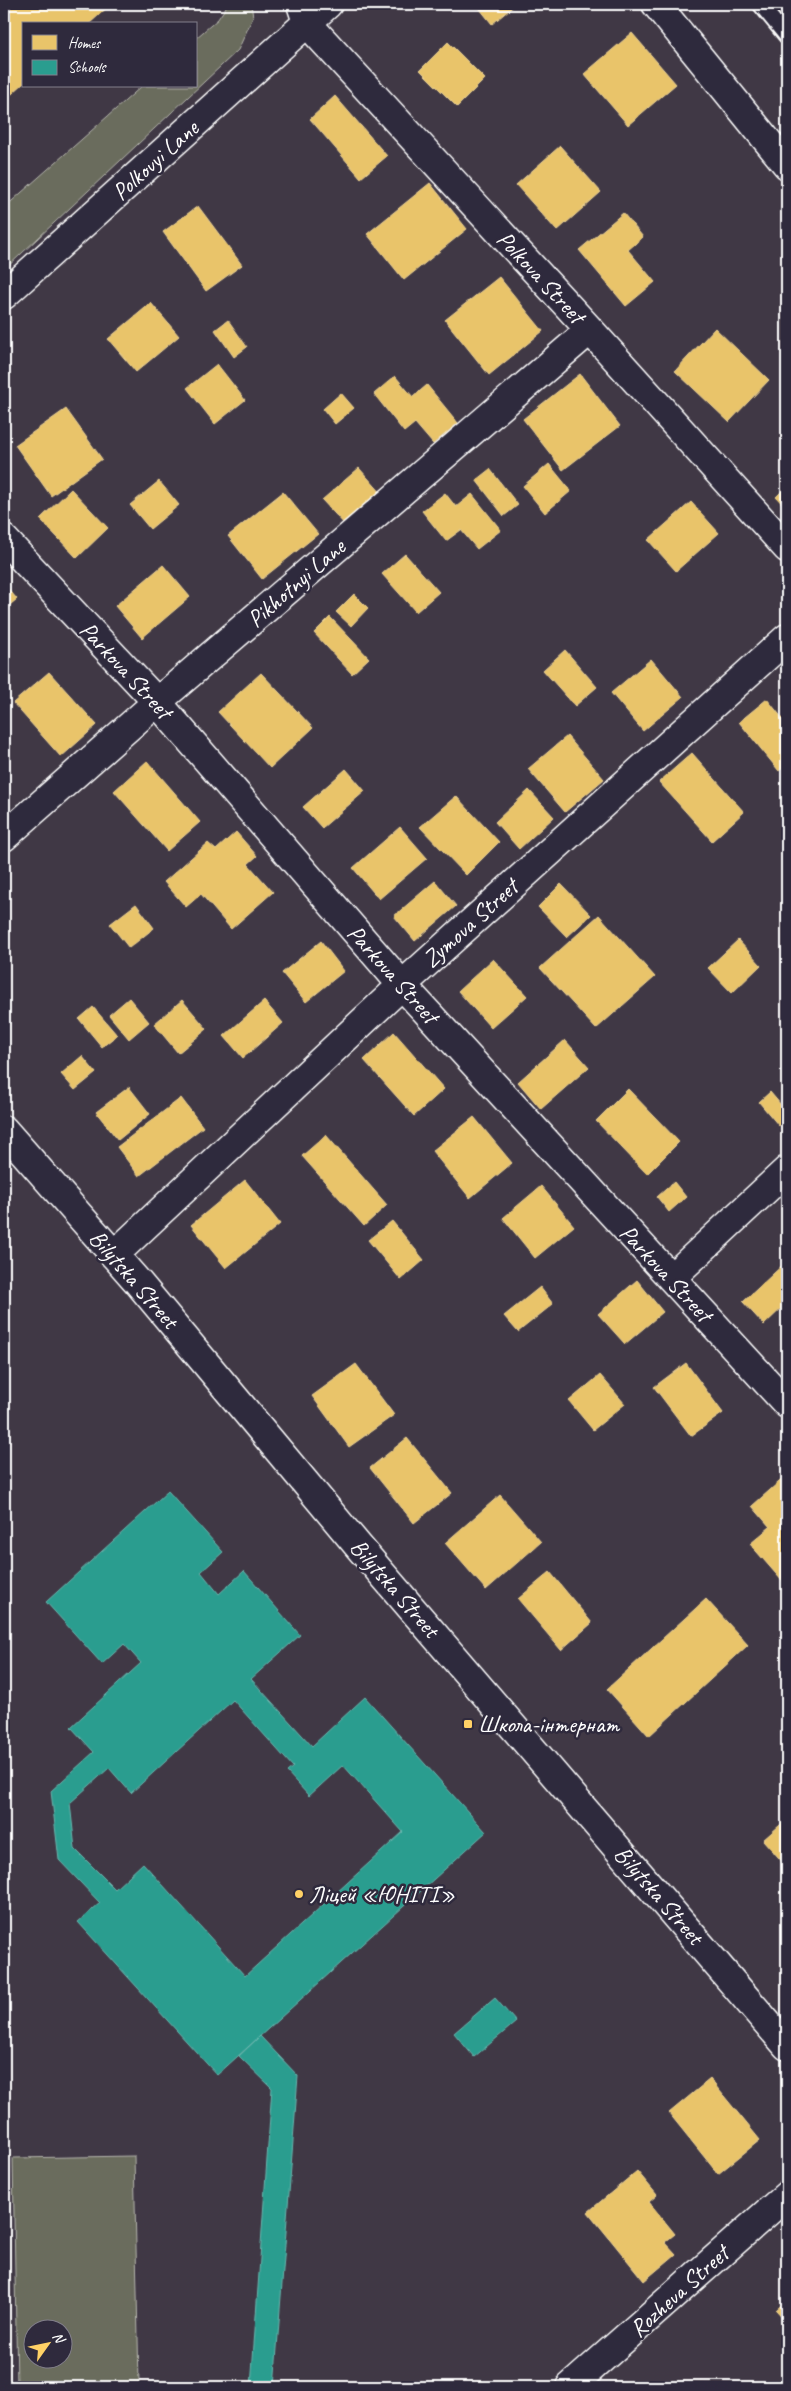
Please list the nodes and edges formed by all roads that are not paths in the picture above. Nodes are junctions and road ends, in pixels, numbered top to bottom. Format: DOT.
graph roads {
  1 [pos="328,4"];
  2 [pos="656,4"];
  3 [pos="760,4"];
  4 [pos="304,13"];
  5 [pos="787,37"];
  6 [pos="787,165"];
  7 [pos="4,295"];
  8 [pos="590,330"];
  9 [pos="4,539"];
  10 [pos="787,548"];
  11 [pos="787,638"];
  12 [pos="157,702"];
  13 [pos="4,837"];
  14 [pos="402,985"];
  15 [pos="4,1130"];
  16 [pos="787,1170"];
  17 [pos="114,1255"];
  18 [pos="671,1278"];
  19 [pos="787,1404"];
  20 [pos="787,2046"];
  21 [pos="787,2195"];
  22 [pos="570,2387"];
  1 -- 4 [label="street, Polkovyi Lane"];
  2 -- 6 [label="street"];
  3 -- 5 [label="lane"];
  4 -- 7 [label="street, Polkovyi Lane"];
  4 -- 8 [label="street, Polkova Street"];
  8 -- 10 [label="street, Polkova Street"];
  8 -- 12 [label="street, Pikhotnyi Lane"];
  9 -- 12 [label="street, Parkova Street"];
  11 -- 14 [label="street, Zymova Street"];
  12 -- 13 [label="street, Pikhotnyi Lane"];
  12 -- 14 [label="street, Parkova Street"];
  14 -- 17 [label="street, Zymova Street"];
  14 -- 18 [label="street, Parkova Street"];
  15 -- 17 [label="street, Bilytska Street"];
  16 -- 18 [label="street"];
  17 -- 20 [label="street, Bilytska Street"];
  18 -- 19 [label="street, Parkova Street"];
  21 -- 22 [label="street, Rozheva Street"];
}
